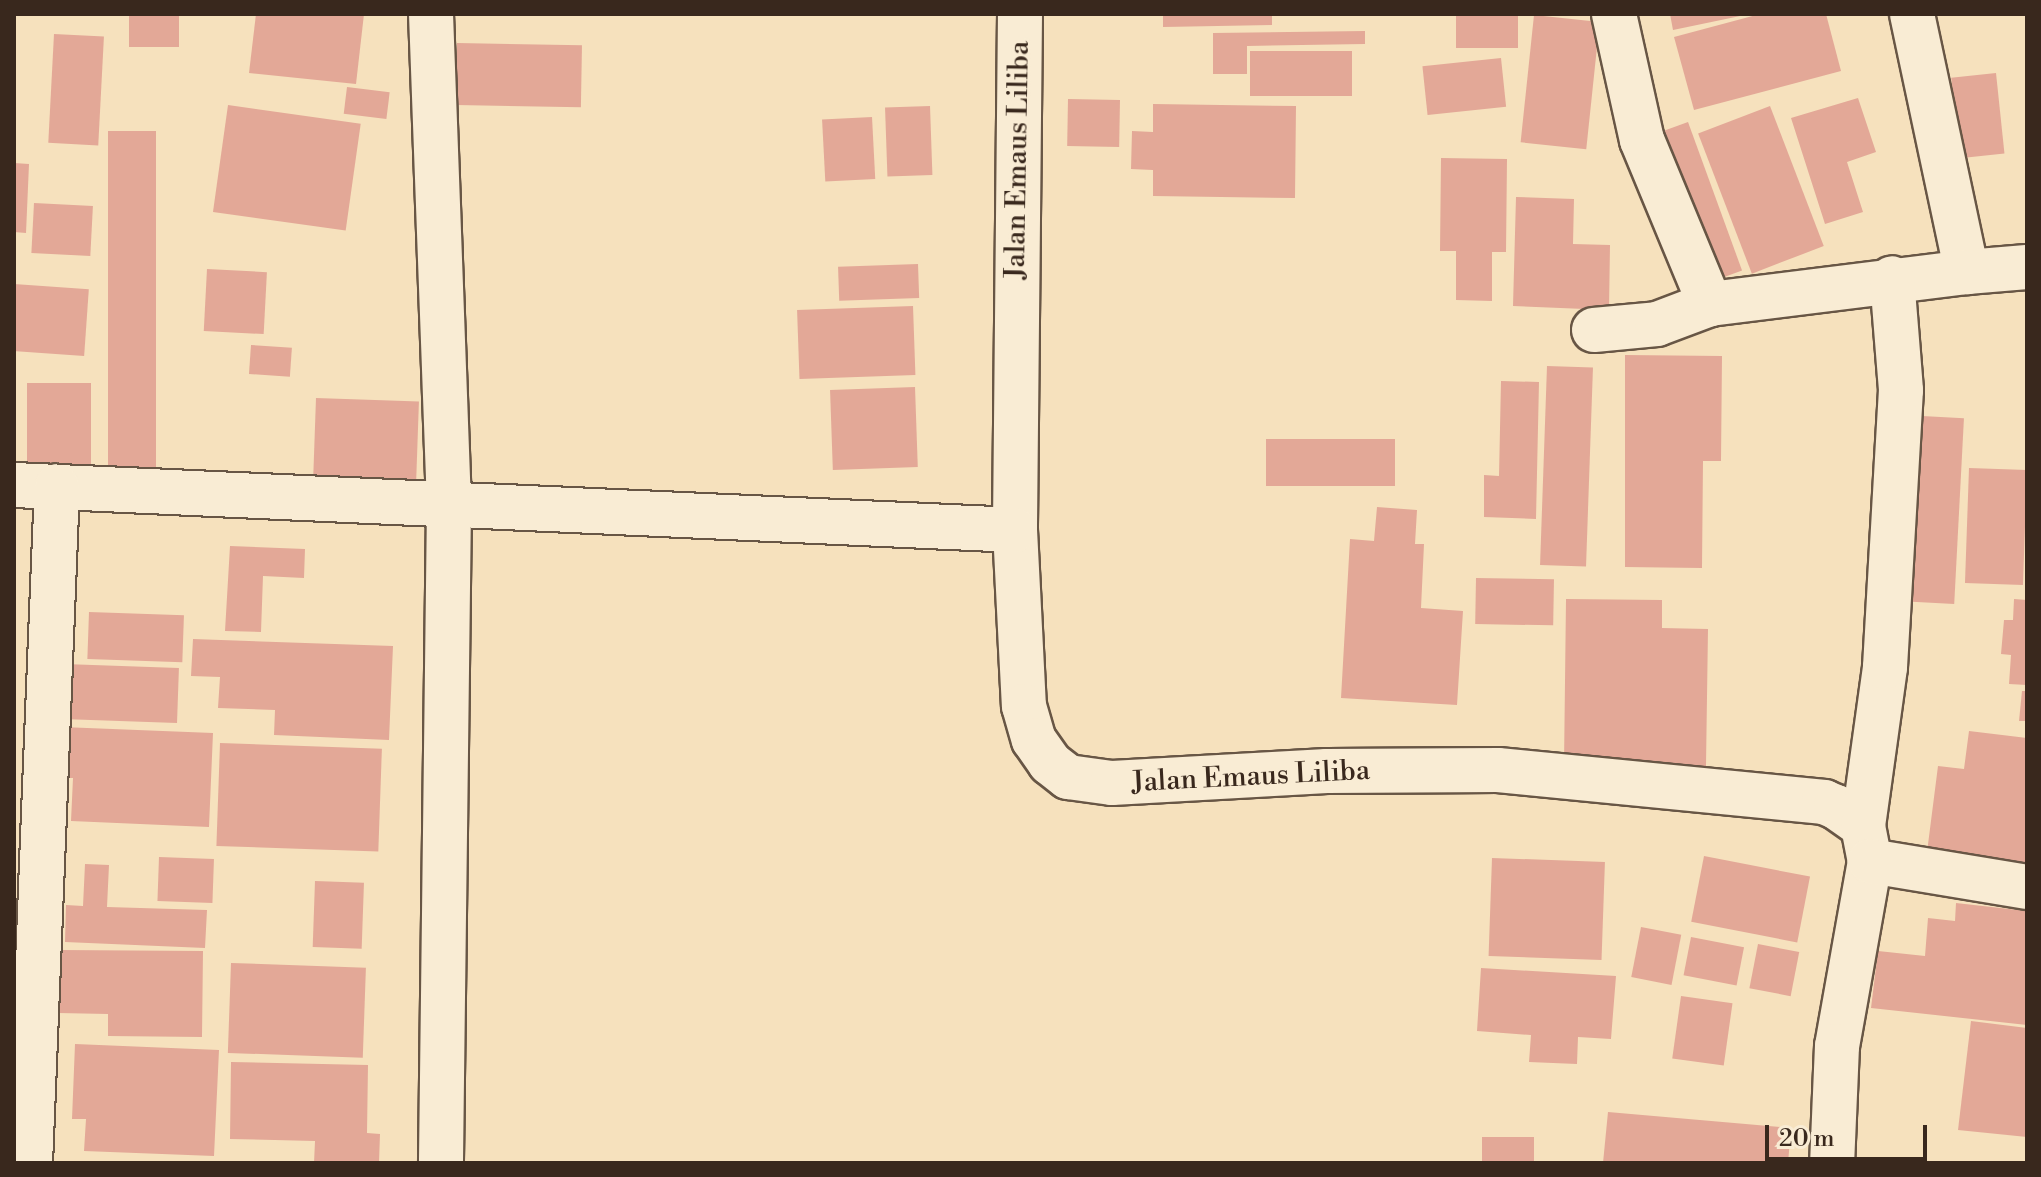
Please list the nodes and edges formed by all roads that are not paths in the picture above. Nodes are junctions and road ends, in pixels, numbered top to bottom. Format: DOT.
graph roads {
  1 [pos="431,14"];
  2 [pos="1020,14"];
  3 [pos="1614,14"];
  4 [pos="1912,14"];
  5 [pos="2027,267"];
  6 [pos="1967,272"];
  7 [pos="1892,278"];
  8 [pos="1710,304"];
  9 [pos="1594,330"];
  10 [pos="14,485"];
  11 [pos="57,487"];
  12 [pos="449,505"];
  13 [pos="1015,530"];
  14 [pos="1866,843"];
  15 [pos="2027,887"];
  16 [pos="30,1163"];
  17 [pos="441,1163"];
  18 [pos="1832,1163"];
  1 -- 12 [label="street"];
  2 -- 13 [label="street, Jalan Emaus Liliba"];
  3 -- 8 [label="street"];
  4 -- 6 [label="street"];
  5 -- 6 [label="street"];
  6 -- 7 [label="street"];
  7 -- 8 [label="street"];
  7 -- 14 [label="street"];
  8 -- 9 [label="street"];
  10 -- 11 [label="street"];
  11 -- 12 [label="street"];
  11 -- 16 [label="street"];
  12 -- 13 [label="street"];
  12 -- 17 [label="street"];
  13 -- 14 [label="street, Jalan Emaus Liliba"];
  14 -- 15 [label="street"];
  14 -- 18 [label="street"];
}
